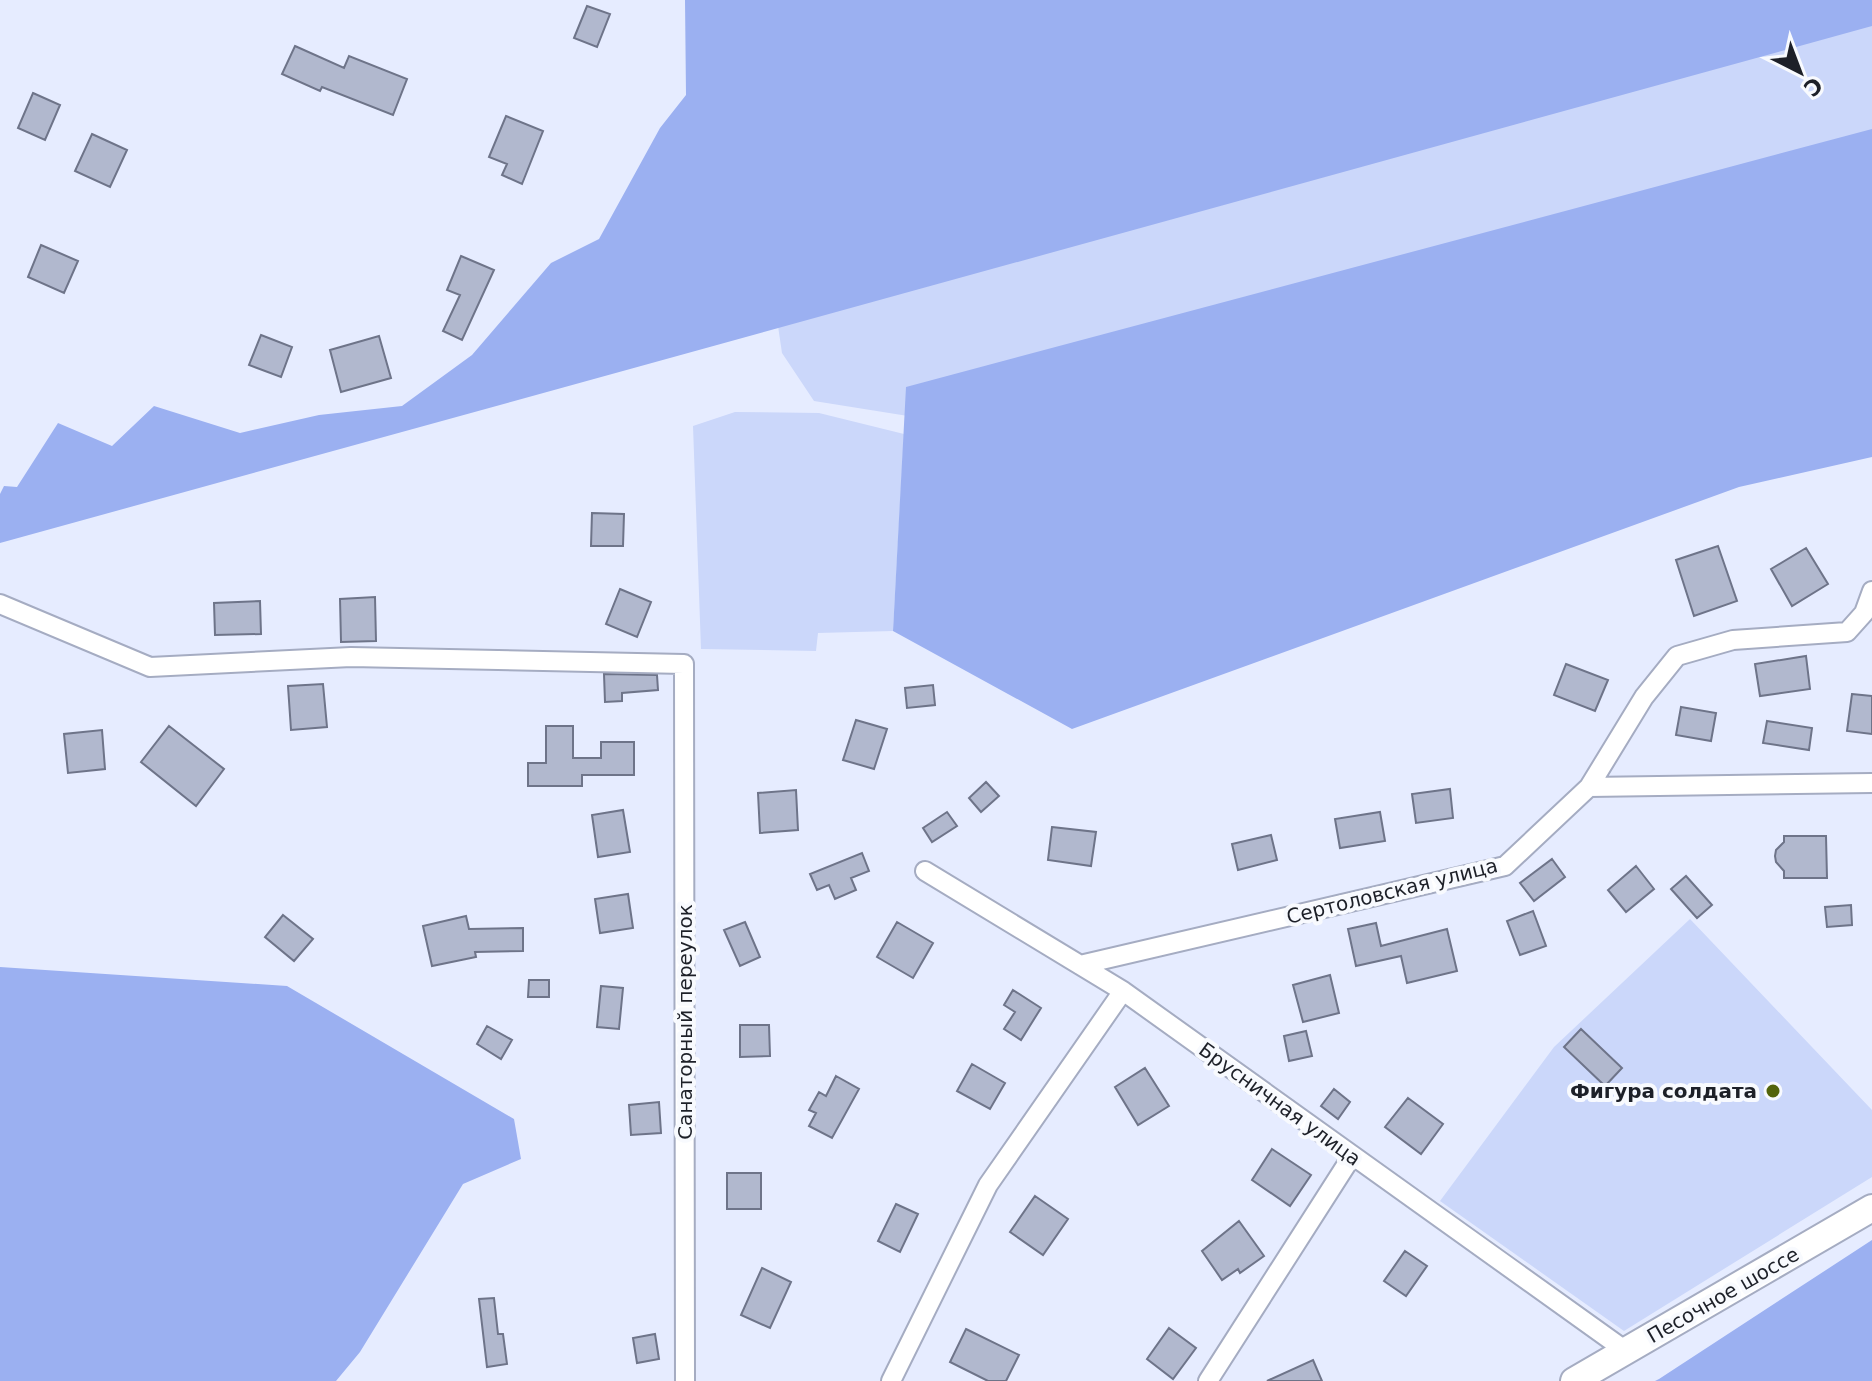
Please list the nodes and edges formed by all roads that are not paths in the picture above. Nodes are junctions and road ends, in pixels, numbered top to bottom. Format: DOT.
graph roads {
  1 [pos="1872,591"];
  2 [pos="0,604"];
  3 [pos="1872,783"];
  4 [pos="1589,787"];
  5 [pos="925,871"];
  6 [pos="1080,965"];
  7 [pos="1123,991"];
  8 [pos="1352,1156"];
  9 [pos="1872,1208"];
  10 [pos="1626,1351"];
  11 [pos="685,1381"];
  12 [pos="891,1381"];
  13 [pos="1208,1381"];
  14 [pos="1574,1381"];
  1 -- 4 [label="street, Сертоловская улица"];
  2 -- 11 [label="street, Санаторный переулок"];
  3 -- 4 [label="street"];
  4 -- 6 [label="street, Сертоловская улица"];
  5 -- 6 [label="street, Брусничная улица"];
  6 -- 7 [label="street, Брусничная улица"];
  7 -- 8 [label="street, Брусничная улица"];
  7 -- 12 [label="street"];
  8 -- 10 [label="street, Брусничная улица"];
  8 -- 13 [label="street"];
  9 -- 10 [label="main road, Песочное шоссе"];
  10 -- 14 [label="main road, Песочное шоссе"];
}
